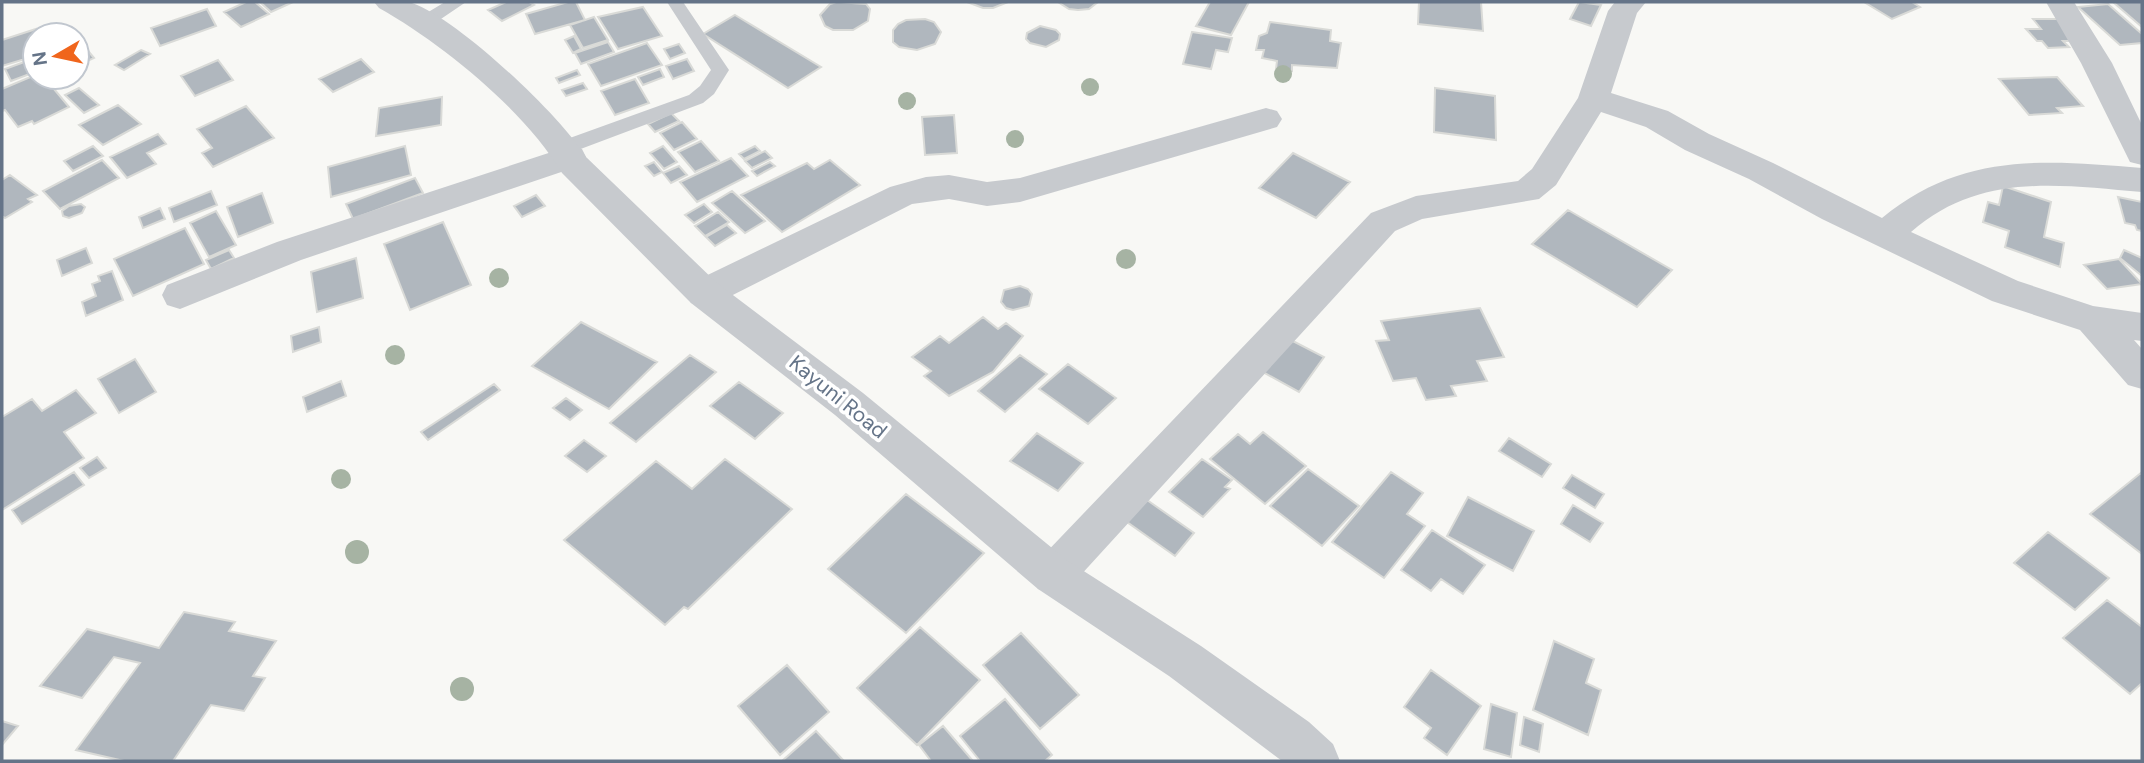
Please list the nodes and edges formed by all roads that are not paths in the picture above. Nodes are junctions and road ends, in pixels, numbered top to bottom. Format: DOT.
graph roads {
  1 [pos="389,2"];
  2 [pos="675,2"];
  3 [pos="2060,2"];
  4 [pos="1624,5"];
  5 [pos="442,11"];
  6 [pos="1594,98"];
  7 [pos="1266,119"];
  8 [pos="566,152"];
  9 [pos="2142,154"];
  10 [pos="2142,180"];
  11 [pos="1886,233"];
  12 [pos="704,293"];
  13 [pos="180,295"];
  14 [pos="2092,320"];
  15 [pos="2142,327"];
  16 [pos="2142,374"];
  17 [pos="1054,575"];
  18 [pos="1316,761"];
  1 -- 5 [label="street, Kayuni Road"];
  2 -- 8 [label="lane"];
  3 -- 9 [label="street"];
  4 -- 6 [label="street"];
  5 -- 8 [label="street, Kayuni Road"];
  6 -- 11 [label="street"];
  6 -- 17 [label="street"];
  7 -- 12 [label="street"];
  8 -- 12 [label="street, Kayuni Road"];
  8 -- 13 [label="street"];
  10 -- 11 [label="street"];
  11 -- 14 [label="street"];
  12 -- 17 [label="street, Kayuni Road"];
  14 -- 15 [label="street"];
  14 -- 16 [label="street"];
  17 -- 18 [label="street, Kayuni Road"];
}
